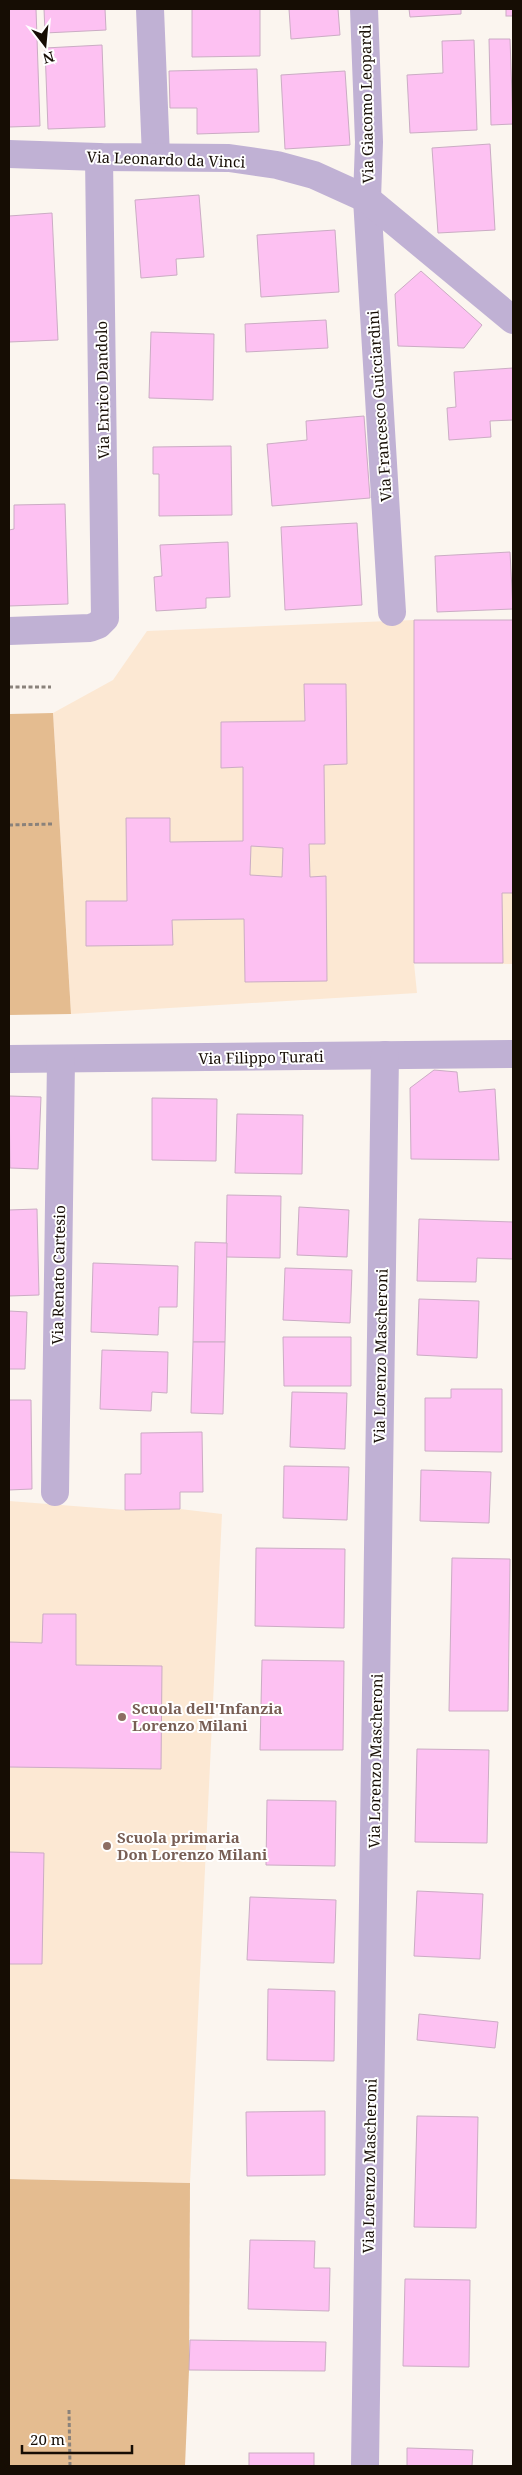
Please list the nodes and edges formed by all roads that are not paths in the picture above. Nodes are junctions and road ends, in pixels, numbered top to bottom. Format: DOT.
graph roads {
  1 [pos="150,9"];
  2 [pos="364,9"];
  3 [pos="9,154"];
  4 [pos="156,157"];
  5 [pos="99,158"];
  6 [pos="367,200"];
  7 [pos="513,320"];
  8 [pos="392,612"];
  9 [pos="9,631"];
  10 [pos="513,1054"];
  11 [pos="385,1055"];
  12 [pos="9,1059"];
  13 [pos="61,1059"];
  14 [pos="55,1492"];
  15 [pos="366,2466"];
  1 -- 4 [label="street"];
  2 -- 6 [label="street, Via Giacomo Leopardi"];
  3 -- 5 [label="street, Via Leonardo da Vinci"];
  4 -- 5 [label="street, Via Leonardo da Vinci"];
  4 -- 6 [label="street, Via Leonardo da Vinci"];
  5 -- 9 [label="street, Via Enrico Dandolo"];
  6 -- 7 [label="street, Via Leonardo da Vinci"];
  6 -- 8 [label="street, Via Francesco Guicciardini"];
  10 -- 11 [label="street, Via Filippo Turati"];
  11 -- 13 [label="street, Via Filippo Turati"];
  11 -- 15 [label="street, Via Lorenzo Mascheroni"];
  12 -- 13 [label="street, Via Filippo Turati"];
  13 -- 14 [label="street, Via Renato Cartesio"];
}
